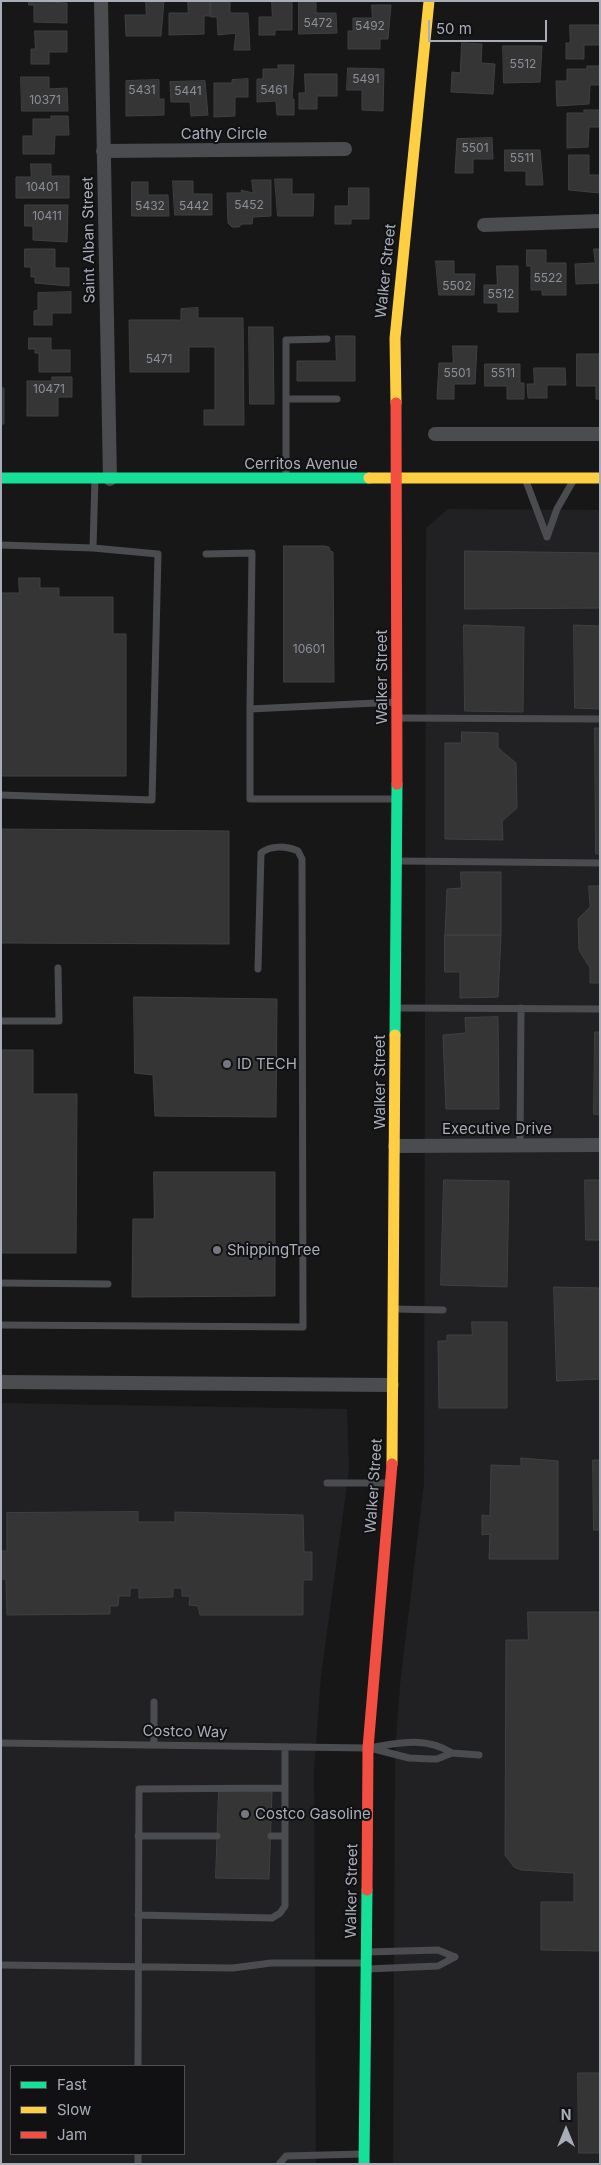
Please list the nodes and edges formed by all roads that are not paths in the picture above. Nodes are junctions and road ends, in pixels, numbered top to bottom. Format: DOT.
graph roads {
  1 [pos="101,1"];
  2 [pos="429,1"];
  3 [pos="344,149"];
  4 [pos="103,151"];
  5 [pos="600,221"];
  6 [pos="484,225"];
  7 [pos="327,339"];
  8 [pos="286,399"];
  9 [pos="337,399"];
  10 [pos="435,434"];
  11 [pos="600,434"];
  12 [pos="524,476"];
  13 [pos="1,478"];
  14 [pos="95,478"];
  15 [pos="574,478"];
  16 [pos="600,478"];
  17 [pos="110,479"];
  18 [pos="286,479"];
  19 [pos="397,479"];
  20 [pos="1,546"];
  21 [pos="93,548"];
  22 [pos="206,554"];
  23 [pos="398,702"];
  24 [pos="250,709"];
  25 [pos="397,718"];
  26 [pos="600,719"];
  27 [pos="1,795"];
  28 [pos="396,799"];
  29 [pos="396,861"];
  30 [pos="600,863"];
  31 [pos="58,968"];
  32 [pos="258,968"];
  33 [pos="395,1008"];
  34 [pos="521,1008"];
  35 [pos="600,1009"];
  36 [pos="1,1021"];
  37 [pos="600,1145"];
  38 [pos="395,1146"];
  39 [pos="520,1146"];
  40 [pos="1,1283"];
  41 [pos="108,1284"];
  42 [pos="393,1309"];
  43 [pos="443,1310"];
  44 [pos="1,1325"];
  45 [pos="1,1382"];
  46 [pos="392,1385"];
  47 [pos="327,1483"];
  48 [pos="390,1484"];
  49 [pos="154,1702"];
  50 [pos="1,1743"];
  51 [pos="154,1745"];
  52 [pos="285,1747"];
  53 [pos="368,1748"];
  54 [pos="452,1753"];
  55 [pos="479,1755"];
  56 [pos="285,1788"];
  57 [pos="138,1836"];
  58 [pos="218,1836"];
  59 [pos="271,1836"];
  60 [pos="285,1836"];
  61 [pos="138,1915"];
  62 [pos="366,1961"];
  63 [pos="2,1965"];
  64 [pos="138,1967"];
  65 [pos="138,2065"];
  66 [pos="365,2159"];
  67 [pos="280,2163"];
  1 -- 4 [label="street, Saint Alban Street"];
  2 -- 19 [label="main road, Walker Street"];
  3 -- 4 [label="street, Cathy Circle"];
  4 -- 17 [label="street, Saint Alban Street"];
  5 -- 6 [label="street"];
  7 -- 8 [label="lane"];
  8 -- 9 [label="lane"];
  8 -- 18 [label="lane"];
  10 -- 11 [label="street"];
  12 -- 15 [label="main road, Cerritos Avenue"];
  12 -- 15 [label="lane"];
  12 -- 19 [label="main road, Cerritos Avenue"];
  13 -- 14 [label="main road, Cerritos Avenue"];
  14 -- 17 [label="main road, Cerritos Avenue"];
  14 -- 21 [label="lane"];
  15 -- 16 [label="main road, Cerritos Avenue"];
  17 -- 18 [label="main road, Cerritos Avenue"];
  18 -- 19 [label="main road, Cerritos Avenue"];
  19 -- 23 [label="main road, Walker Street"];
  20 -- 21 [label="lane"];
  21 -- 27 [label="lane"];
  22 -- 24 [label="lane"];
  23 -- 24 [label="lane"];
  23 -- 25 [label="main road, Walker Street"];
  24 -- 28 [label="lane"];
  25 -- 26 [label="lane"];
  25 -- 28 [label="main road, Walker Street"];
  28 -- 29 [label="main road, Walker Street"];
  29 -- 30 [label="lane"];
  29 -- 33 [label="main road, Walker Street"];
  31 -- 36 [label="lane"];
  32 -- 44 [label="lane"];
  33 -- 34 [label="lane"];
  33 -- 38 [label="main road, Walker Street"];
  34 -- 35 [label="lane"];
  34 -- 39 [label="lane"];
  37 -- 39 [label="street, Executive Drive"];
  38 -- 39 [label="street, Executive Drive"];
  38 -- 42 [label="main road, Walker Street"];
  40 -- 41 [label="lane"];
  42 -- 43 [label="lane"];
  42 -- 46 [label="main road, Walker Street"];
  45 -- 46 [label="street"];
  46 -- 48 [label="main road, Walker Street"];
  47 -- 48 [label="lane"];
  48 -- 53 [label="main road, Walker Street"];
  49 -- 51 [label="lane"];
  50 -- 51 [label="lane, Costco Way"];
  51 -- 52 [label="lane, Costco Way"];
  52 -- 53 [label="lane, Costco Way"];
  52 -- 56 [label="lane"];
  53 -- 54 [label="lane"];
  53 -- 54 [label="lane"];
  53 -- 62 [label="main road, Walker Street"];
  54 -- 55 [label="lane"];
  56 -- 57 [label="lane"];
  56 -- 60 [label="lane"];
  57 -- 58 [label="lane"];
  57 -- 61 [label="lane"];
  59 -- 60 [label="lane"];
  60 -- 61 [label="lane"];
  61 -- 64 [label="lane"];
  62 -- 62 [label="lane"];
  62 -- 64 [label="lane"];
  62 -- 66 [label="main road, Walker Street"];
  63 -- 64 [label="lane"];
  64 -- 65 [label="lane"];
  66 -- 67 [label="lane"];
}
